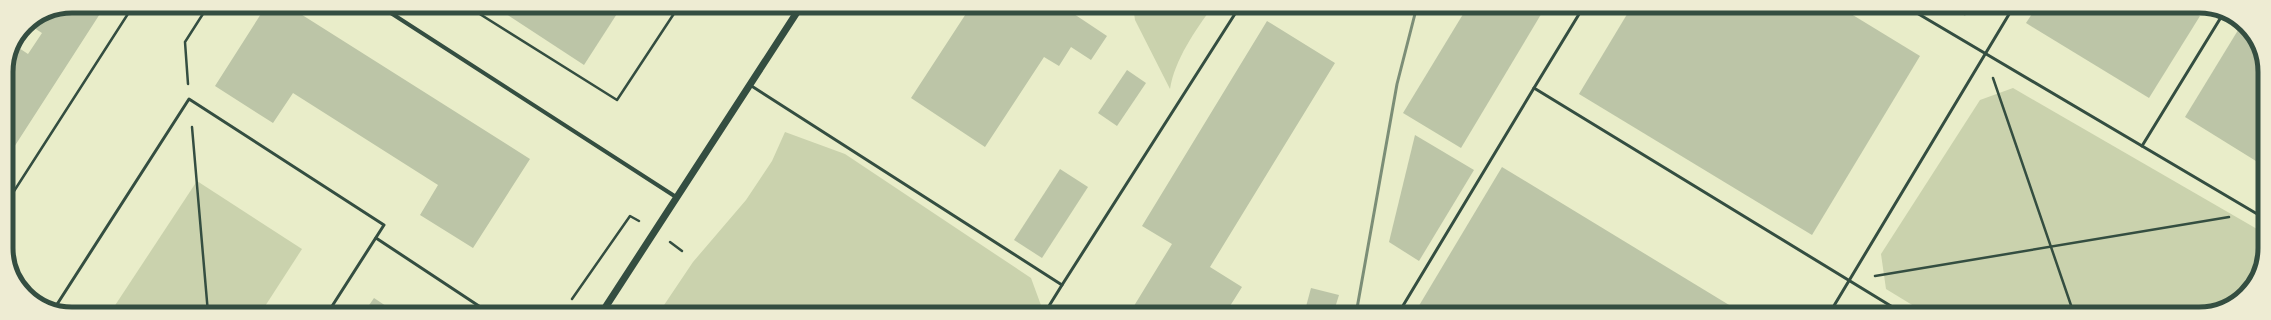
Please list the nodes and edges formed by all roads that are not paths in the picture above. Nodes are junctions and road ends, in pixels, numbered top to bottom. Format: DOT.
graph roads {
  1 [pos="391,13"];
  2 [pos="796,13"];
  3 [pos="1236,13"];
  4 [pos="1580,13"];
  5 [pos="1917,13"];
  6 [pos="2010,13"];
  7 [pos="2221,17"];
  8 [pos="1985,54"];
  9 [pos="750,85"];
  10 [pos="1534,88"];
  11 [pos="2142,146"];
  12 [pos="676,197"];
  13 [pos="2258,214"];
  14 [pos="376,238"];
  15 [pos="1849,280"];
  16 [pos="1062,285"];
  17 [pos="57,305"];
  18 [pos="332,307"];
  19 [pos="480,307"];
  20 [pos="605,307"];
  21 [pos="1048,307"];
  22 [pos="1402,307"];
  23 [pos="1833,307"];
  24 [pos="1893,307"];
  1 -- 12 [label="street"];
  2 -- 9 [label="street"];
  3 -- 16 [label="lane"];
  4 -- 10 [label="lane"];
  5 -- 8 [label="lane"];
  6 -- 8 [label="lane"];
  7 -- 11 [label="lane"];
  8 -- 11 [label="lane"];
  8 -- 15 [label="lane"];
  9 -- 12 [label="street"];
  9 -- 16 [label="lane"];
  10 -- 15 [label="lane"];
  10 -- 22 [label="lane"];
  11 -- 13 [label="lane"];
  12 -- 20 [label="street"];
  14 -- 17 [label="lane"];
  14 -- 18 [label="lane"];
  14 -- 19 [label="lane"];
  15 -- 23 [label="lane"];
  15 -- 24 [label="lane"];
  16 -- 21 [label="lane"];
}
